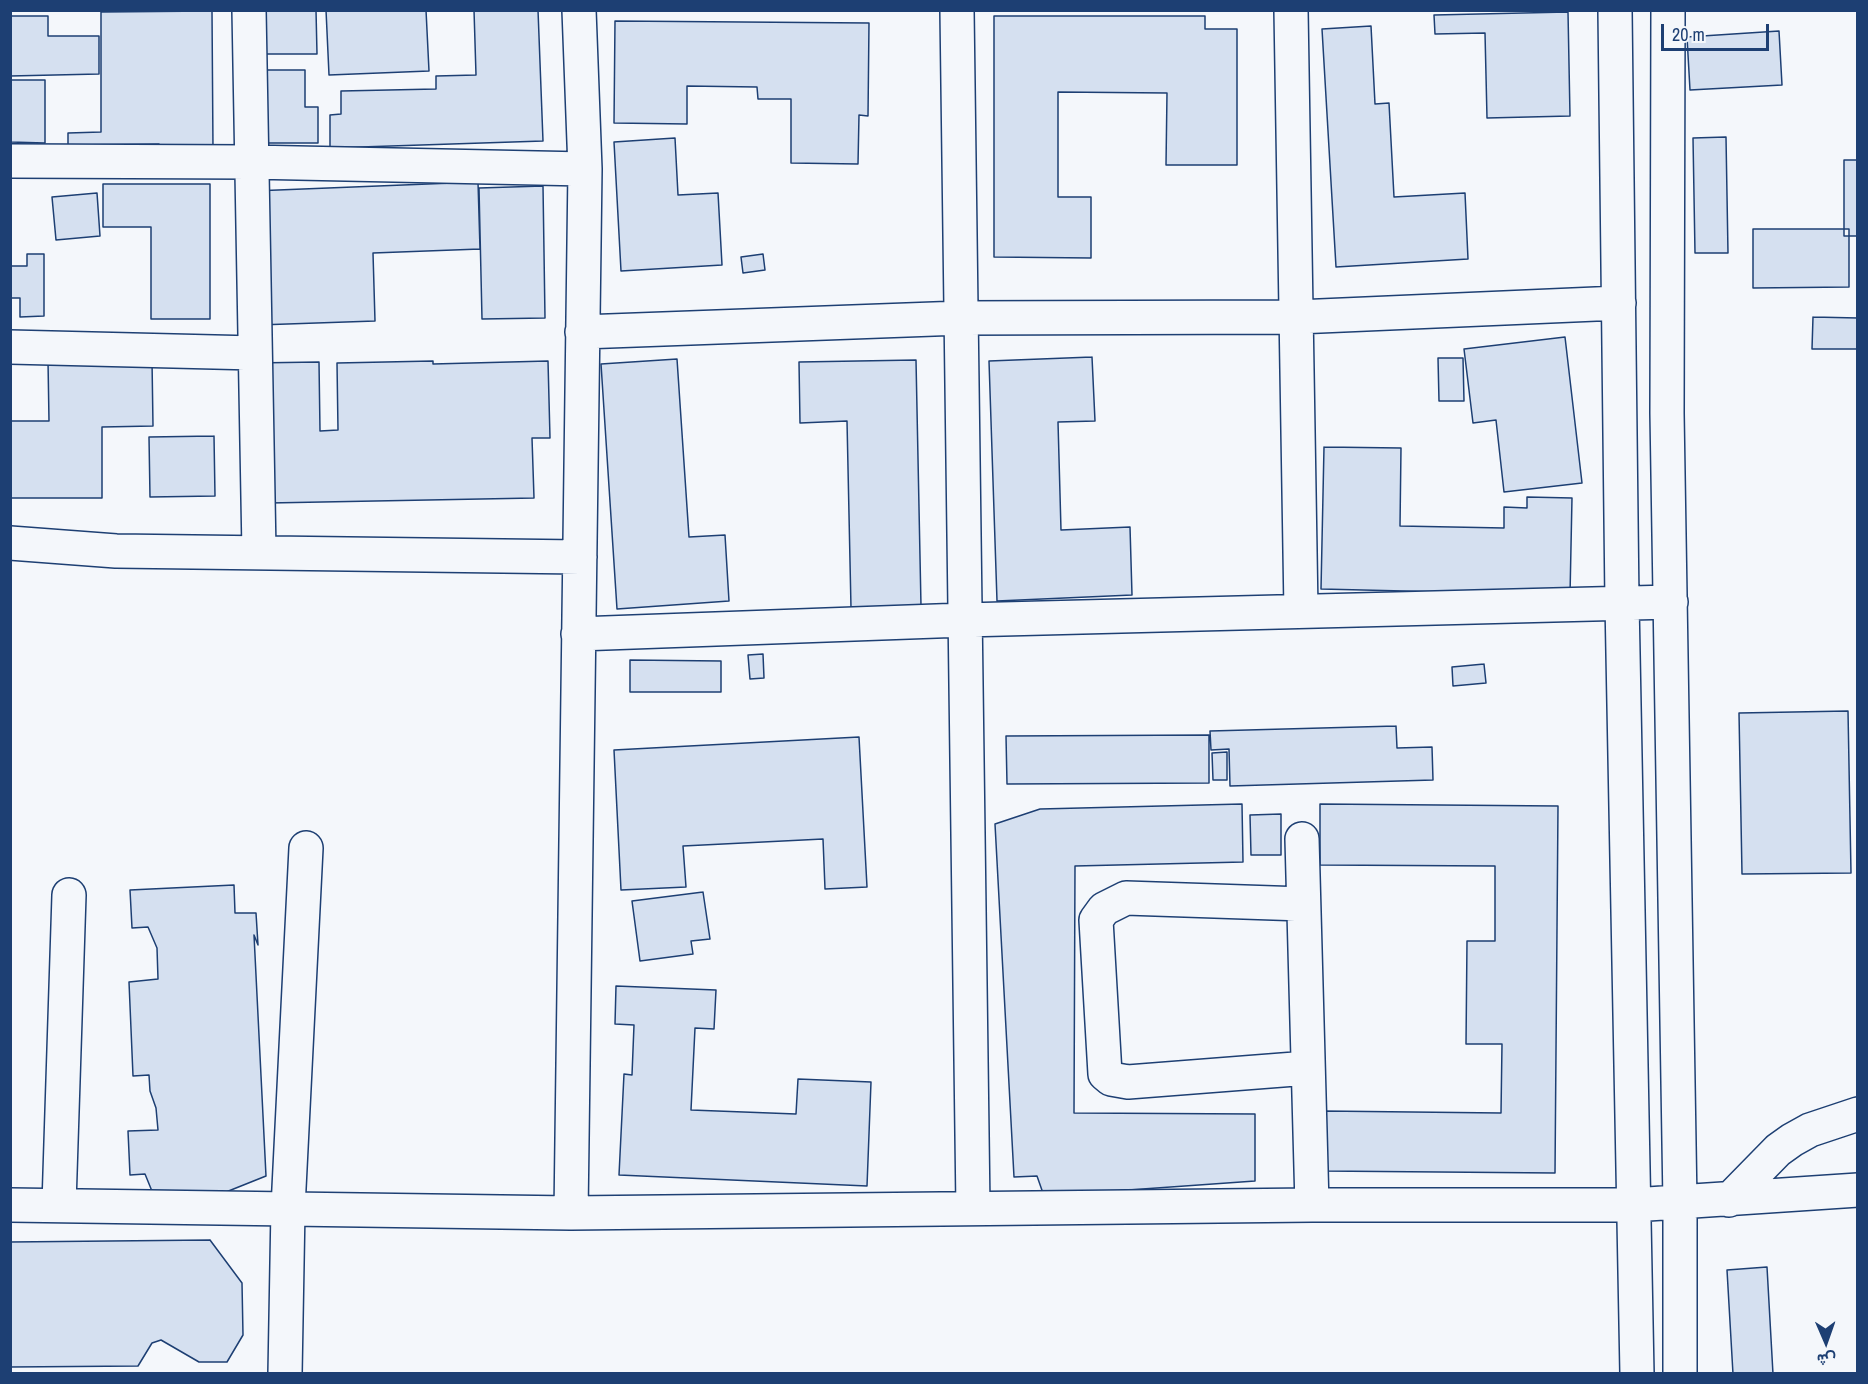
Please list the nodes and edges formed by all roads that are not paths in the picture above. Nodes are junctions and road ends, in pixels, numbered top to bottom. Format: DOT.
graph roads {
  1 [pos="249,10"];
  2 [pos="579,10"];
  3 [pos="957,10"];
  4 [pos="1292,10"];
  5 [pos="1615,10"];
  6 [pos="1668,10"];
  7 [pos="10,161"];
  8 [pos="250,162"];
  9 [pos="585,169"];
  10 [pos="1619,303"];
  11 [pos="1297,317"];
  12 [pos="961,318"];
  13 [pos="582,332"];
  14 [pos="10,347"];
  15 [pos="255,353"];
  16 [pos="10,543"];
  17 [pos="259,552"];
  18 [pos="579,557"];
  19 [pos="1622,602"];
  20 [pos="1671,602"];
  21 [pos="1301,611"];
  22 [pos="964,620"];
  23 [pos="578,634"];
  24 [pos="1302,839"];
  25 [pos="306,848"];
  26 [pos="69,895"];
  27 [pos="1303,904"];
  28 [pos="1308,1068"];
  29 [pos="1857,1114"];
  30 [pos="1857,1190"];
  31 [pos="1729,1200"];
  32 [pos="1680,1203"];
  33 [pos="59,1204"];
  34 [pos="10,1205"];
  35 [pos="1312,1205"];
  36 [pos="1633,1205"];
  37 [pos="288,1208"];
  38 [pos="973,1208"];
  39 [pos="571,1213"];
  40 [pos="285,1374"];
  41 [pos="1637,1374"];
  42 [pos="1680,1374"];
  1 -- 8 [label="street"];
  2 -- 9 [label="street"];
  3 -- 12 [label="street"];
  4 -- 11 [label="street"];
  5 -- 10 [label="street"];
  6 -- 20 [label="street"];
  7 -- 8 [label="street"];
  8 -- 9 [label="street"];
  8 -- 15 [label="street"];
  9 -- 13 [label="street"];
  10 -- 11 [label="street"];
  10 -- 19 [label="street"];
  11 -- 12 [label="street"];
  11 -- 21 [label="street"];
  12 -- 13 [label="street"];
  12 -- 22 [label="street"];
  13 -- 18 [label="street"];
  14 -- 15 [label="street"];
  15 -- 17 [label="street"];
  16 -- 17 [label="street"];
  17 -- 18 [label="street"];
  18 -- 23 [label="street"];
  19 -- 20 [label="street"];
  19 -- 21 [label="street"];
  19 -- 36 [label="street"];
  20 -- 32 [label="street"];
  21 -- 22 [label="street"];
  22 -- 23 [label="street"];
  22 -- 38 [label="street"];
  23 -- 39 [label="street"];
  24 -- 27 [label="street"];
  25 -- 37 [label="street"];
  26 -- 33 [label="street"];
  27 -- 28 [label="street"];
  27 -- 28 [label="street"];
  28 -- 35 [label="street"];
  29 -- 31 [label="street"];
  30 -- 31 [label="street"];
  31 -- 32 [label="street"];
  32 -- 36 [label="street"];
  32 -- 42 [label="street"];
  33 -- 34 [label="street"];
  33 -- 37 [label="street"];
  35 -- 36 [label="street"];
  35 -- 38 [label="street"];
  36 -- 41 [label="street"];
  37 -- 39 [label="street"];
  37 -- 40 [label="street"];
  38 -- 39 [label="street"];
}
